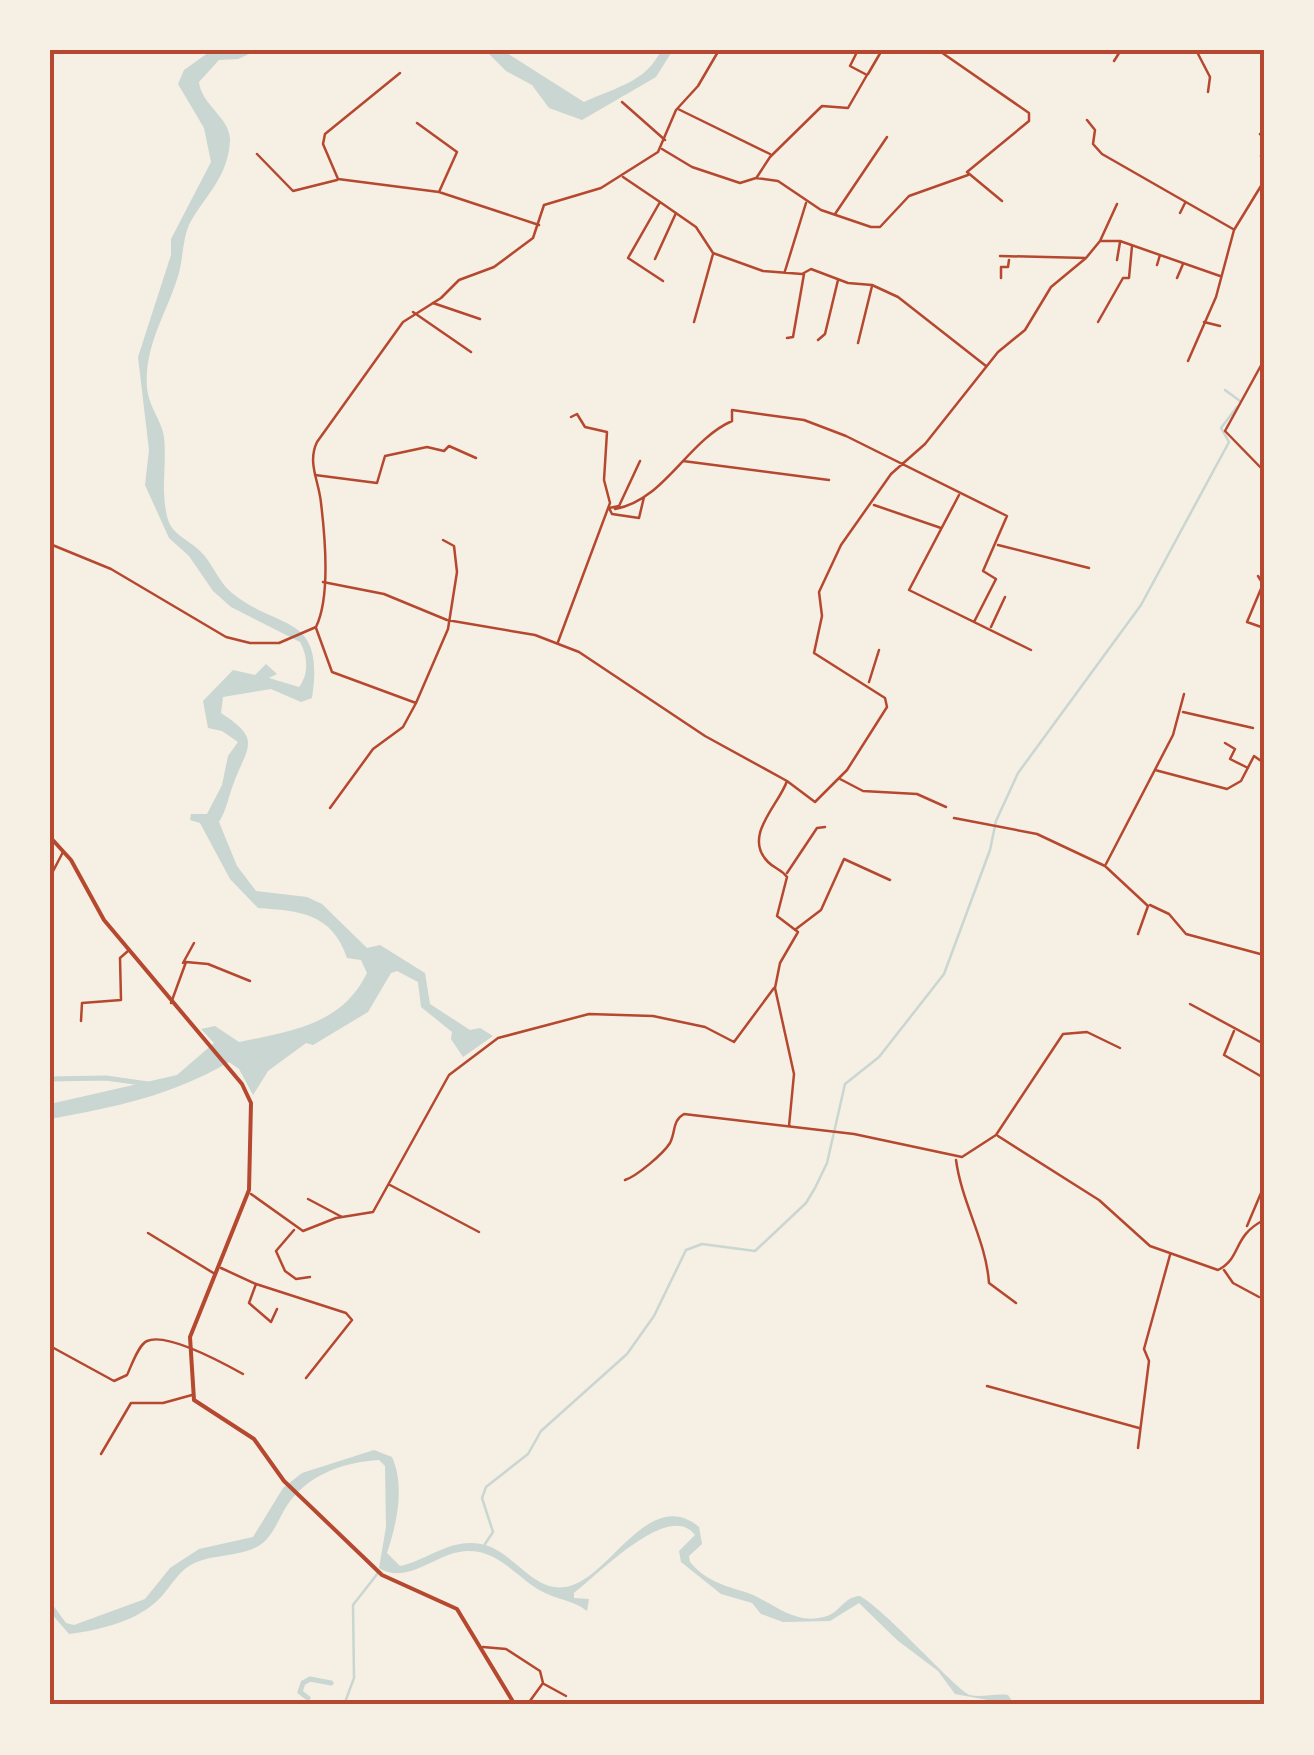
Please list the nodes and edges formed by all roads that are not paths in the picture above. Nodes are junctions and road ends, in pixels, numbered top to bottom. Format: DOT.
graph roads {
  1 [pos="718,50"];
  2 [pos="858,50"];
  3 [pos="882,50"];
  4 [pos="938,50"];
  5 [pos="1121,50"];
  6 [pos="1196,50"];
  7 [pos="1114,61"];
  8 [pos="400,73"];
  9 [pos="867,75"];
  10 [pos="1208,92"];
  11 [pos="622,102"];
  12 [pos="677,108"];
  13 [pos="1087,120"];
  14 [pos="417,124"];
  15 [pos="1260,134"];
  16 [pos="888,137"];
  17 [pos="1264,138"];
  18 [pos="666,140"];
  19 [pos="661,148"];
  20 [pos="258,154"];
  21 [pos="772,155"];
  22 [pos="968,175"];
  23 [pos="623,178"];
  24 [pos="756,178"];
  25 [pos="338,179"];
  26 [pos="1264,180"];
  27 [pos="439,192"];
  28 [pos="1002,200"];
  29 [pos="660,202"];
  30 [pos="807,202"];
  31 [pos="1186,202"];
  32 [pos="1118,204"];
  33 [pos="677,212"];
  34 [pos="1180,213"];
  35 [pos="834,215"];
  36 [pos="539,225"];
  37 [pos="1234,230"];
  38 [pos="1100,241"];
  39 [pos="1120,241"];
  40 [pos="1133,244"];
  41 [pos="713,252"];
  42 [pos="1161,253"];
  43 [pos="1000,256"];
  44 [pos="655,258"];
  45 [pos="1010,258"];
  46 [pos="1086,258"];
  47 [pos="1117,260"];
  48 [pos="1184,263"];
  49 [pos="1156,265"];
  50 [pos="785,272"];
  51 [pos="804,273"];
  52 [pos="1222,276"];
  53 [pos="838,278"];
  54 [pos="1001,278"];
  55 [pos="1177,278"];
  56 [pos="663,281"];
  57 [pos="872,284"];
  58 [pos="432,303"];
  59 [pos="413,312"];
  60 [pos="480,319"];
  61 [pos="1202,321"];
  62 [pos="694,322"];
  63 [pos="1098,322"];
  64 [pos="1220,326"];
  65 [pos="788,338"];
  66 [pos="818,340"];
  67 [pos="858,343"];
  68 [pos="471,352"];
  69 [pos="1264,360"];
  70 [pos="1188,362"];
  71 [pos="988,367"];
  72 [pos="571,417"];
  73 [pos="476,458"];
  74 [pos="640,461"];
  75 [pos="682,461"];
  76 [pos="901,466"];
  77 [pos="1264,471"];
  78 [pos="314,475"];
  79 [pos="829,480"];
  80 [pos="648,492"];
  81 [pos="959,494"];
  82 [pos="873,505"];
  83 [pos="608,508"];
  84 [pos="614,509"];
  85 [pos="941,528"];
  86 [pos="443,540"];
  87 [pos="50,544"];
  88 [pos="997,545"];
  89 [pos="1089,568"];
  90 [pos="1258,576"];
  91 [pos="323,582"];
  92 [pos="1005,597"];
  93 [pos="446,620"];
  94 [pos="974,622"];
  95 [pos="316,626"];
  96 [pos="1264,628"];
  97 [pos="990,629"];
  98 [pos="557,644"];
  99 [pos="879,650"];
  100 [pos="1031,650"];
  101 [pos="867,684"];
  102 [pos="1184,694"];
  103 [pos="416,704"];
  104 [pos="1182,711"];
  105 [pos="1252,728"];
  106 [pos="1225,743"];
  107 [pos="1264,763"];
  108 [pos="1248,768"];
  109 [pos="1154,770"];
  110 [pos="838,778"];
  111 [pos="787,781"];
  112 [pos="946,807"];
  113 [pos="330,808"];
  114 [pos="954,818"];
  115 [pos="825,827"];
  116 [pos="50,837"];
  117 [pos="64,850"];
  118 [pos="1106,866"];
  119 [pos="786,874"];
  120 [pos="50,878"];
  121 [pos="890,880"];
  122 [pos="1148,906"];
  123 [pos="795,930"];
  124 [pos="1138,934"];
  125 [pos="194,943"];
  126 [pos="128,951"];
  127 [pos="1264,955"];
  128 [pos="182,964"];
  129 [pos="250,980"];
  130 [pos="775,988"];
  131 [pos="171,1003"];
  132 [pos="1190,1004"];
  133 [pos="81,1021"];
  134 [pos="1234,1031"];
  135 [pos="1264,1044"];
  136 [pos="1120,1048"];
  137 [pos="1264,1078"];
  138 [pos="789,1126"];
  139 [pos="996,1135"];
  140 [pos="956,1158"];
  141 [pos="625,1180"];
  142 [pos="388,1184"];
  143 [pos="1264,1186"];
  144 [pos="249,1190"];
  145 [pos="308,1199"];
  146 [pos="343,1218"];
  147 [pos="1264,1220"];
  148 [pos="295,1229"];
  149 [pos="1246,1229"];
  150 [pos="479,1232"];
  151 [pos="148,1234"];
  152 [pos="1170,1253"];
  153 [pos="219,1268"];
  154 [pos="1223,1269"];
  155 [pos="216,1275"];
  156 [pos="310,1277"];
  157 [pos="256,1284"];
  158 [pos="1259,1297"];
  159 [pos="1016,1302"];
  160 [pos="277,1309"];
  161 [pos="50,1346"];
  162 [pos="190,1347"];
  163 [pos="243,1374"];
  164 [pos="306,1378"];
  165 [pos="987,1386"];
  166 [pos="193,1395"];
  167 [pos="1141,1429"];
  168 [pos="1138,1448"];
  169 [pos="102,1454"];
  170 [pos="483,1648"];
  171 [pos="543,1683"];
  172 [pos="566,1696"];
  173 [pos="515,1705"];
  174 [pos="527,1705"];
  1 -- 12 [label="street"];
  2 -- 9 [label="street"];
  3 -- 9 [label="street"];
  4 -- 22 [label="street"];
  5 -- 7 [label="street"];
  6 -- 10 [label="street"];
  8 -- 25 [label="street"];
  9 -- 21 [label="street"];
  11 -- 18 [label="street"];
  12 -- 18 [label="street"];
  12 -- 21 [label="street"];
  13 -- 31 [label="street"];
  14 -- 27 [label="street"];
  15 -- 17 [label="street"];
  16 -- 35 [label="street"];
  18 -- 19 [label="street"];
  19 -- 23 [label="street"];
  19 -- 24 [label="street"];
  20 -- 25 [label="street"];
  21 -- 24 [label="street"];
  22 -- 28 [label="street"];
  22 -- 35 [label="street"];
  23 -- 29 [label="street"];
  23 -- 36 [label="street"];
  24 -- 30 [label="street"];
  25 -- 27 [label="street"];
  26 -- 37 [label="street"];
  27 -- 36 [label="street"];
  29 -- 33 [label="street"];
  29 -- 56 [label="street"];
  30 -- 35 [label="street"];
  30 -- 50 [label="street"];
  31 -- 34 [label="street"];
  31 -- 37 [label="street"];
  32 -- 38 [label="street"];
  33 -- 41 [label="street"];
  33 -- 44 [label="street"];
  36 -- 58 [label="street"];
  37 -- 52 [label="street"];
  38 -- 39 [label="street"];
  38 -- 46 [label="street"];
  39 -- 40 [label="street"];
  39 -- 47 [label="street"];
  40 -- 42 [label="street"];
  40 -- 63 [label="street"];
  41 -- 50 [label="street"];
  41 -- 62 [label="street"];
  42 -- 48 [label="street"];
  42 -- 49 [label="street"];
  43 -- 45 [label="street"];
  45 -- 46 [label="street"];
  45 -- 54 [label="street"];
  46 -- 71 [label="street"];
  48 -- 52 [label="street"];
  48 -- 55 [label="street"];
  50 -- 51 [label="street"];
  51 -- 53 [label="street"];
  51 -- 65 [label="street"];
  52 -- 61 [label="street"];
  53 -- 57 [label="street"];
  53 -- 66 [label="street"];
  57 -- 67 [label="street"];
  57 -- 71 [label="street"];
  58 -- 59 [label="street"];
  58 -- 60 [label="street"];
  59 -- 68 [label="street"];
  59 -- 78 [label="street"];
  61 -- 64 [label="street"];
  61 -- 70 [label="street"];
  69 -- 77 [label="street"];
  71 -- 76 [label="street"];
  72 -- 83 [label="street"];
  73 -- 78 [label="street"];
  74 -- 84 [label="street"];
  75 -- 76 [label="street"];
  75 -- 79 [label="street"];
  75 -- 80 [label="street"];
  76 -- 81 [label="street"];
  76 -- 82 [label="street"];
  78 -- 91 [label="street"];
  80 -- 83 [label="street"];
  80 -- 84 [label="street"];
  81 -- 85 [label="street"];
  81 -- 88 [label="street"];
  82 -- 85 [label="street"];
  82 -- 101 [label="street"];
  83 -- 84 [label="street"];
  83 -- 98 [label="street"];
  85 -- 94 [label="street"];
  86 -- 93 [label="street"];
  87 -- 95 [label="street"];
  88 -- 89 [label="street"];
  88 -- 94 [label="street"];
  90 -- 96 [label="street"];
  91 -- 93 [label="street"];
  91 -- 95 [label="street"];
  92 -- 97 [label="street"];
  93 -- 98 [label="street"];
  93 -- 103 [label="street"];
  94 -- 97 [label="street"];
  95 -- 103 [label="street"];
  97 -- 100 [label="street"];
  98 -- 111 [label="street"];
  99 -- 101 [label="street"];
  101 -- 110 [label="street"];
  102 -- 104 [label="street"];
  103 -- 113 [label="street"];
  104 -- 105 [label="street"];
  104 -- 109 [label="street"];
  106 -- 108 [label="street"];
  107 -- 108 [label="street"];
  108 -- 109 [label="street"];
  109 -- 118 [label="street"];
  110 -- 111 [label="street"];
  110 -- 112 [label="street"];
  111 -- 119 [label="street"];
  114 -- 118 [label="street"];
  115 -- 119 [label="street"];
  116 -- 117 [label="main road"];
  117 -- 120 [label="street"];
  117 -- 126 [label="main road"];
  118 -- 122 [label="street"];
  119 -- 123 [label="street"];
  121 -- 123 [label="street"];
  122 -- 124 [label="street"];
  122 -- 127 [label="street"];
  123 -- 130 [label="street"];
  125 -- 128 [label="street"];
  126 -- 131 [label="main road"];
  126 -- 133 [label="street"];
  128 -- 129 [label="street"];
  128 -- 131 [label="street"];
  130 -- 138 [label="street"];
  130 -- 142 [label="street"];
  131 -- 144 [label="main road"];
  132 -- 135 [label="street"];
  134 -- 137 [label="street"];
  136 -- 139 [label="street"];
  138 -- 140 [label="street"];
  138 -- 141 [label="street"];
  139 -- 140 [label="street"];
  139 -- 152 [label="street"];
  140 -- 159 [label="street"];
  142 -- 146 [label="street"];
  142 -- 150 [label="street"];
  143 -- 149 [label="street"];
  144 -- 148 [label="street"];
  144 -- 153 [label="main road"];
  145 -- 146 [label="street"];
  146 -- 148 [label="street"];
  147 -- 149 [label="street"];
  148 -- 156 [label="street"];
  149 -- 154 [label="street"];
  151 -- 155 [label="street"];
  152 -- 154 [label="street"];
  152 -- 167 [label="street"];
  153 -- 155 [label="main road"];
  153 -- 157 [label="street"];
  154 -- 158 [label="street"];
  155 -- 162 [label="main road"];
  157 -- 160 [label="street"];
  157 -- 164 [label="street"];
  161 -- 162 [label="street"];
  162 -- 163 [label="street"];
  162 -- 166 [label="main road"];
  165 -- 167 [label="street"];
  166 -- 169 [label="street"];
  166 -- 170 [label="main road"];
  167 -- 168 [label="street"];
  170 -- 171 [label="street"];
  170 -- 173 [label="main road"];
  171 -- 172 [label="street"];
  171 -- 174 [label="street"];
}
